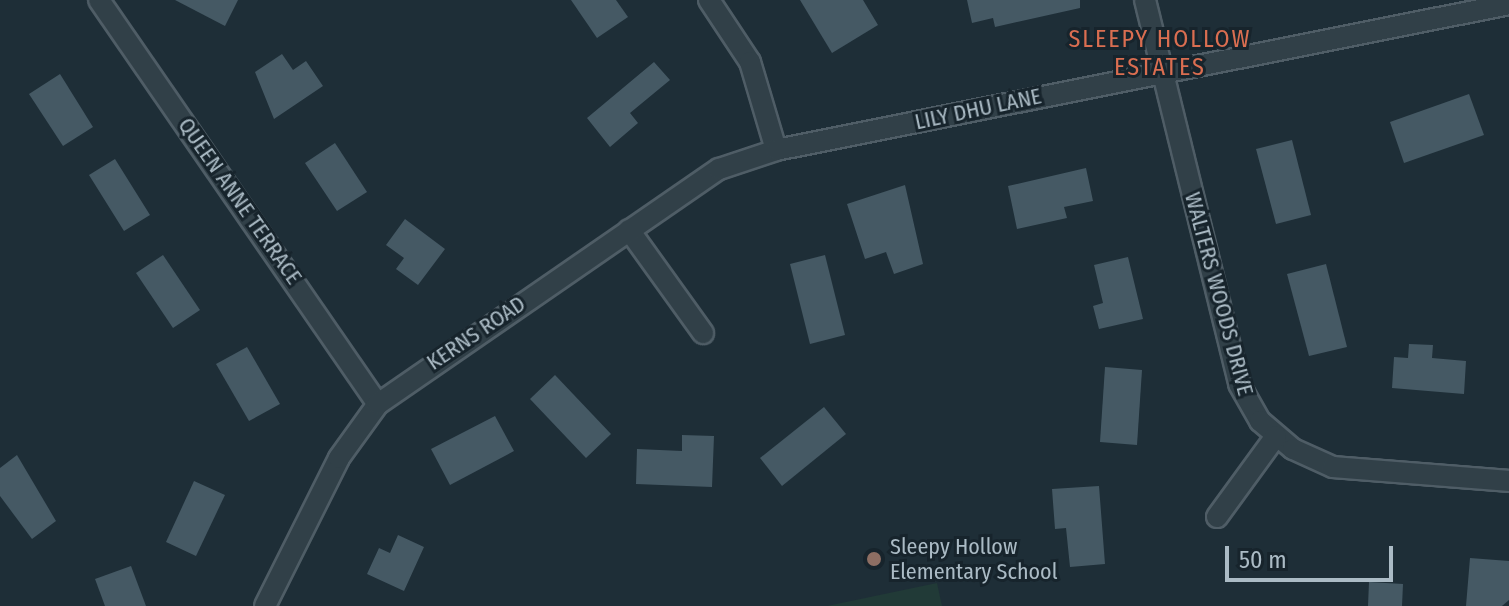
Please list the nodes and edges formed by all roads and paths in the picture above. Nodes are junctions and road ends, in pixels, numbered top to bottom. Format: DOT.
graph roads {
  1 [pos="99,0"];
  2 [pos="709,0"];
  3 [pos="1145,0"];
  4 [pos="1509,4"];
  5 [pos="1163,74"];
  6 [pos="776,150"];
  7 [pos="629,230"];
  8 [pos="703,333"];
  9 [pos="378,404"];
  10 [pos="1276,436"];
  11 [pos="1509,481"];
  12 [pos="1217,517"];
  13 [pos="265,606"];
  1 -- 9 [label="street, QUEEN ANNE TERRACE"];
  2 -- 6 [label="street"];
  3 -- 5 [label="street, WALTERS WOODS DRIVE"];
  4 -- 5 [label="street, LILY DHU LANE"];
  5 -- 6 [label="street, LILY DHU LANE"];
  5 -- 10 [label="street, WALTERS WOODS DRIVE"];
  6 -- 7 [label="street, KERNS ROAD"];
  7 -- 8 [label="street"];
  7 -- 9 [label="street, KERNS ROAD"];
  9 -- 13 [label="street, KERNS ROAD"];
  10 -- 11 [label="street, WALTERS WOODS DRIVE"];
  10 -- 12 [label="street"];
}
